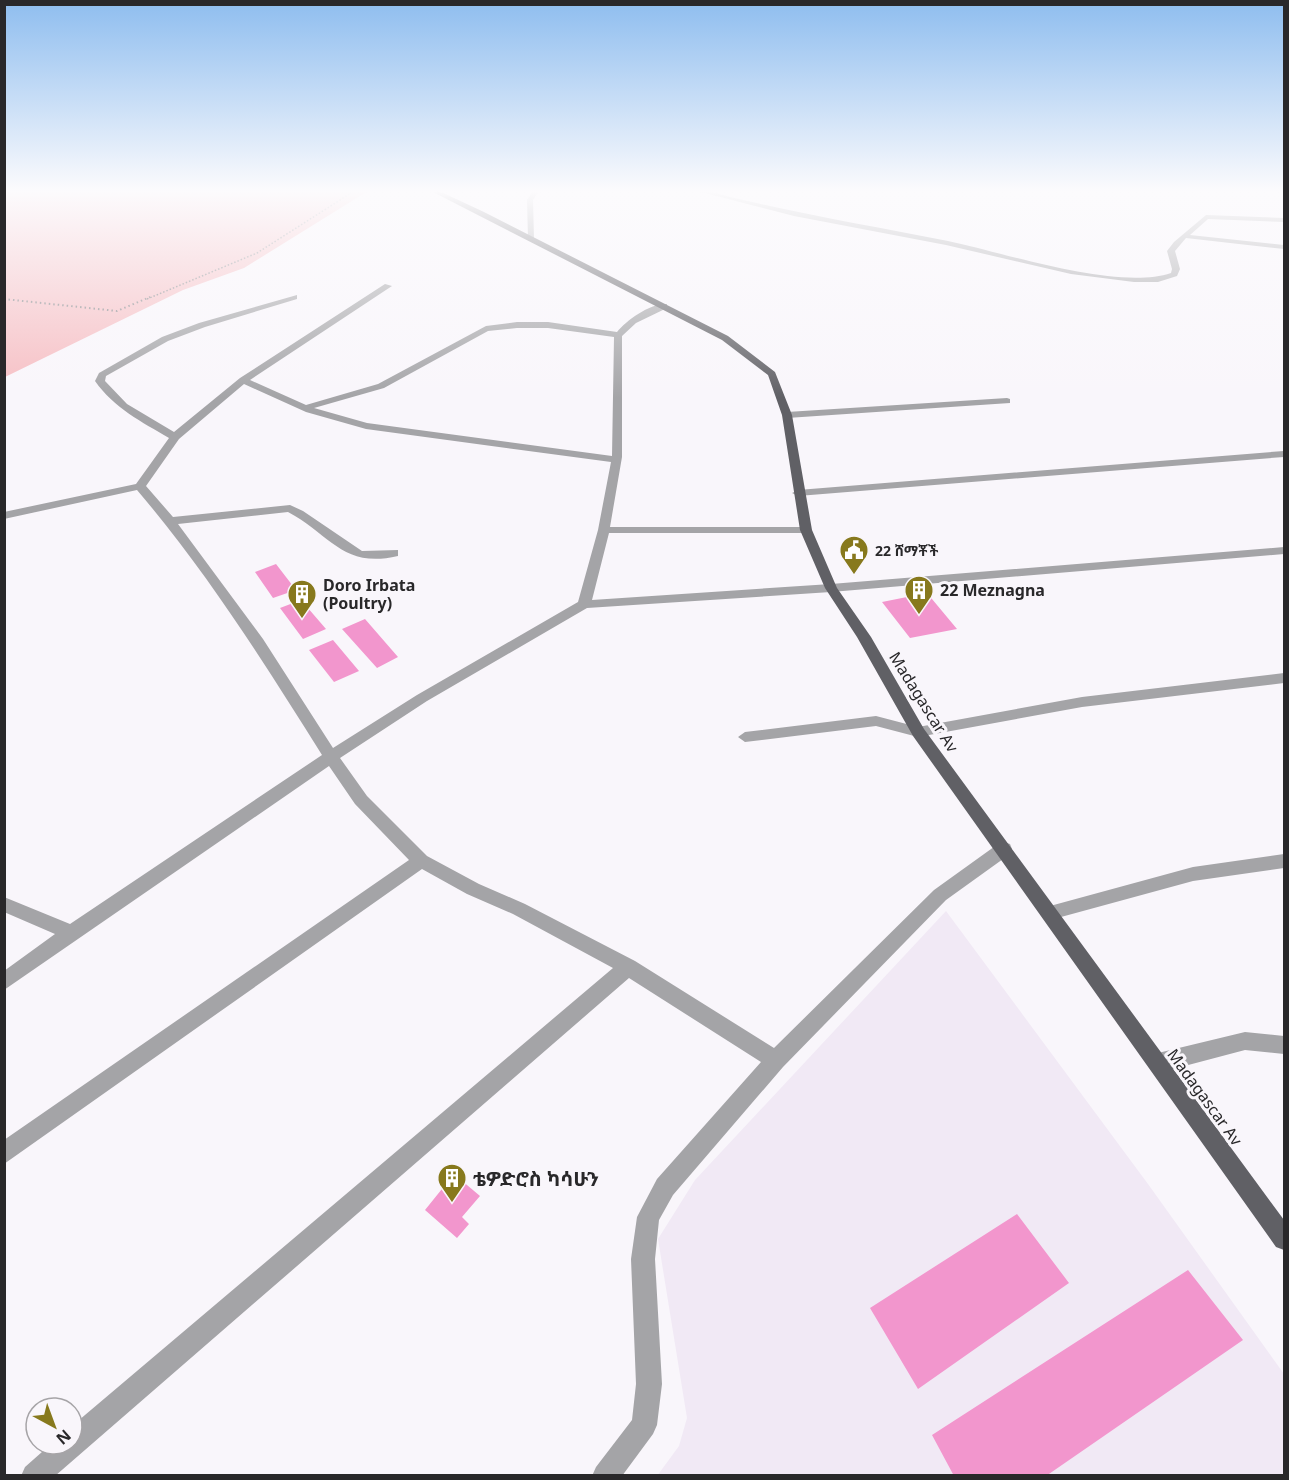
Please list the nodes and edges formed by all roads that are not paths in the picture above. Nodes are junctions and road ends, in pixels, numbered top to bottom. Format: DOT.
graph roads {
  1 [pos="573,260"];
  2 [pos="1021,260"];
  3 [pos="1172,260"];
  4 [pos="388,286"];
  5 [pos="294,297"];
  6 [pos="664,306"];
  7 [pos="619,335"];
  8 [pos="243,380"];
  9 [pos="1007,401"];
  10 [pos="304,408"];
  11 [pos="787,414"];
  12 [pos="175,437"];
  13 [pos="1284,454"];
  14 [pos="616,460"];
  15 [pos="140,486"];
  16 [pos="798,493"];
  17 [pos="6,514"];
  18 [pos="170,521"];
  19 [pos="604,530"];
  20 [pos="806,530"];
  21 [pos="1284,551"];
  22 [pos="394,552"];
  23 [pos="831,588"];
  24 [pos="584,604"];
  25 [pos="1284,678"];
  26 [pos="918,732"];
  27 [pos="745,737"];
  28 [pos="330,757"];
  29 [pos="1004,849"];
  30 [pos="421,861"];
  31 [pos="1284,861"];
  32 [pos="4,904"];
  33 [pos="1050,913"];
  34 [pos="70,933"];
  35 [pos="628,967"];
  36 [pos="4,982"];
  37 [pos="1284,1045"];
  38 [pos="776,1060"];
  39 [pos="1158,1063"];
  40 [pos="4,1153"];
  41 [pos="1284,1239"];
  42 [pos="84,1433"];
  43 [pos="57,1456"];
  44 [pos="34,1476"];
  45 [pos="605,1476"];
  1 -- 6 [label="main road, Madagascar Av"];
  2 -- 3 [label="street"];
  4 -- 8 [label="street"];
  5 -- 12 [label="street"];
  6 -- 7 [label="street"];
  6 -- 11 [label="main road, Madagascar Av"];
  7 -- 10 [label="street"];
  7 -- 14 [label="street"];
  8 -- 10 [label="street"];
  8 -- 12 [label="street"];
  9 -- 11 [label="street"];
  10 -- 14 [label="street"];
  11 -- 16 [label="main road, Madagascar Av"];
  12 -- 15 [label="street"];
  13 -- 16 [label="street"];
  14 -- 19 [label="street"];
  15 -- 17 [label="street"];
  15 -- 18 [label="street"];
  16 -- 20 [label="main road, Madagascar Av"];
  18 -- 22 [label="street"];
  18 -- 28 [label="street"];
  19 -- 20 [label="street"];
  19 -- 24 [label="street"];
  20 -- 23 [label="main road, Madagascar Av"];
  21 -- 23 [label="street"];
  23 -- 24 [label="street"];
  23 -- 26 [label="main road, Madagascar Av"];
  24 -- 28 [label="street"];
  25 -- 26 [label="street"];
  26 -- 27 [label="street"];
  26 -- 29 [label="main road, Madagascar Av"];
  28 -- 30 [label="street"];
  28 -- 34 [label="street"];
  29 -- 33 [label="main road, Madagascar Av"];
  29 -- 38 [label="street"];
  30 -- 35 [label="street"];
  30 -- 40 [label="street"];
  31 -- 33 [label="street"];
  32 -- 34 [label="street"];
  33 -- 39 [label="main road, Madagascar Av"];
  34 -- 36 [label="street"];
  35 -- 38 [label="street"];
  35 -- 42 [label="street"];
  37 -- 39 [label="street"];
  38 -- 45 [label="street"];
  39 -- 41 [label="main road, Madagascar Av"];
  43 -- 44 [label="street"];
}
